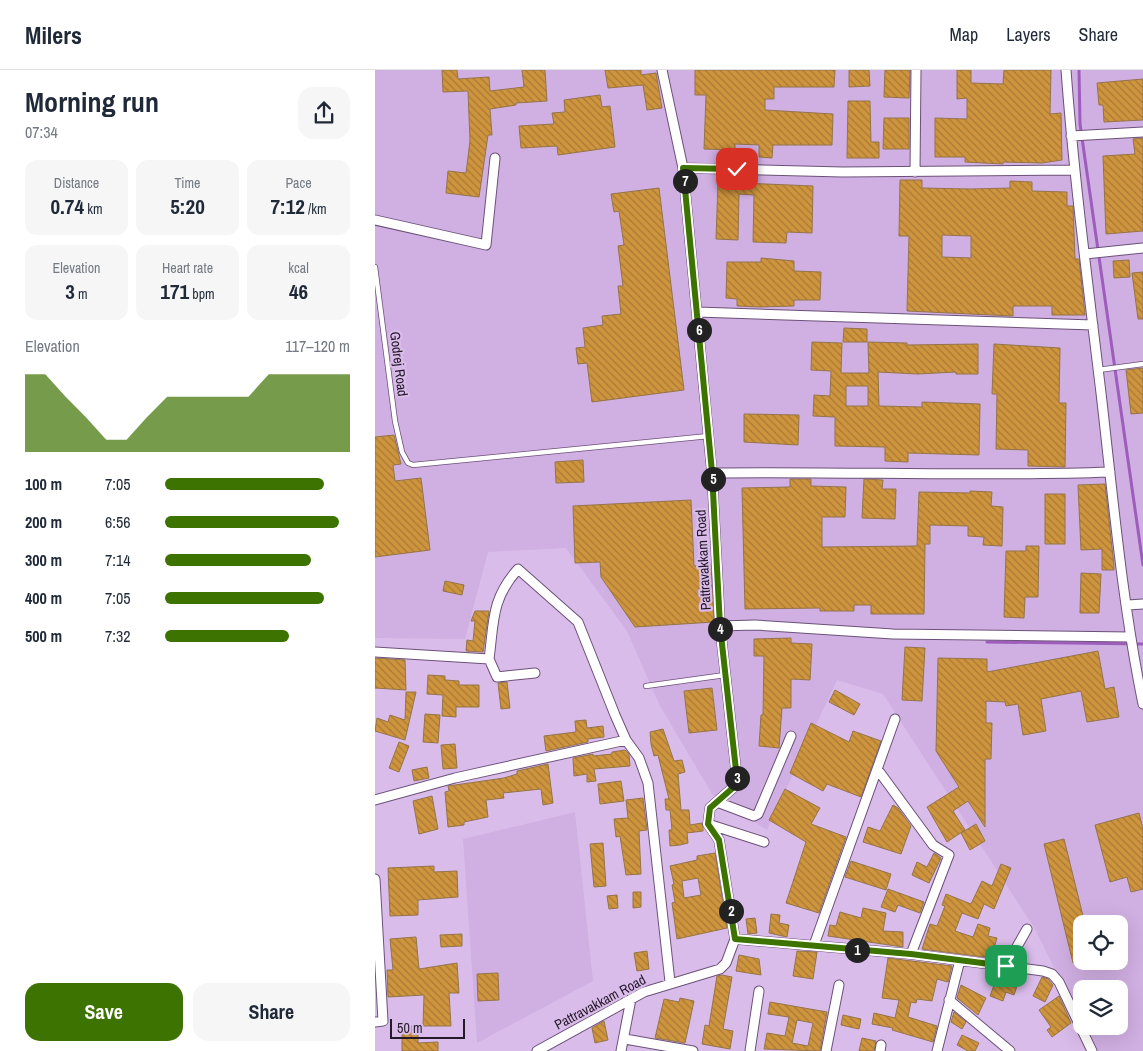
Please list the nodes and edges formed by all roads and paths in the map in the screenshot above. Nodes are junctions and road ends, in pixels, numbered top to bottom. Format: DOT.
graph roads {
  1 [pos="662,70"];
  2 [pos="916,70"];
  3 [pos="1066,70"];
  4 [pos="1143,132"];
  5 [pos="1071,136"];
  6 [pos="495,158"];
  7 [pos="683,168"];
  8 [pos="1074,170"];
  9 [pos="915,172"];
  10 [pos="375,220"];
  11 [pos="1143,248"];
  12 [pos="1085,254"];
  13 [pos="375,266"];
  14 [pos="697,312"];
  15 [pos="1093,325"];
  16 [pos="1143,364"];
  17 [pos="1103,369"];
  18 [pos="709,436"];
  19 [pos="712,472"];
  20 [pos="1110,472"];
  21 [pos="1143,604"];
  22 [pos="1128,605"];
  23 [pos="720,626"];
  24 [pos="1130,637"];
  25 [pos="375,652"];
  26 [pos="489,659"];
  27 [pos="535,672"];
  28 [pos="725,675"];
  29 [pos="646,686"];
  30 [pos="1143,704"];
  31 [pos="895,719"];
  32 [pos="791,736"];
  33 [pos="626,740"];
  34 [pos="877,770"];
  35 [pos="375,800"];
  36 [pos="717,802"];
  37 [pos="708,824"];
  38 [pos="764,842"];
  39 [pos="375,879"];
  40 [pos="1027,929"];
  41 [pos="735,939"];
  42 [pos="814,945"];
  43 [pos="911,954"];
  44 [pos="960,960"];
  45 [pos="1006,966"];
  46 [pos="670,982"];
  47 [pos="839,985"];
  48 [pos="759,991"];
  49 [pos="631,998"];
  50 [pos="949,1000"];
  51 [pos="375,1022"];
  52 [pos="625,1039"];
  53 [pos="537,1051"];
  54 [pos="621,1051"];
  55 [pos="690,1051"];
  56 [pos="750,1051"];
  57 [pos="826,1051"];
  58 [pos="937,1051"];
  59 [pos="1010,1051"];
  60 [pos="1092,1051"];
  1 -- 7 [label="street, Pattravakkam Road"];
  2 -- 9 [label="street"];
  3 -- 5 [label="street"];
  4 -- 5 [label="street"];
  5 -- 8 [label="street"];
  6 -- 10 [label="street"];
  7 -- 9 [label="street"];
  7 -- 14 [label="street, Pattravakkam Road"];
  8 -- 9 [label="street"];
  8 -- 12 [label="street"];
  11 -- 12 [label="street"];
  12 -- 15 [label="street"];
  13 -- 18 [label="lane, Godrej Road"];
  14 -- 15 [label="street"];
  14 -- 18 [label="street, Pattravakkam Road"];
  15 -- 17 [label="street"];
  16 -- 17 [label="lane"];
  17 -- 20 [label="street"];
  18 -- 19 [label="street, Pattravakkam Road"];
  19 -- 20 [label="street"];
  19 -- 23 [label="street, Pattravakkam Road"];
  20 -- 22 [label="street"];
  21 -- 22 [label="street"];
  22 -- 24 [label="street"];
  23 -- 24 [label="street"];
  23 -- 28 [label="street, Pattravakkam Road"];
  24 -- 30 [label="street"];
  25 -- 26 [label="street"];
  26 -- 27 [label="street"];
  26 -- 33 [label="street"];
  28 -- 29 [label="lane"];
  28 -- 36 [label="street, Pattravakkam Road"];
  31 -- 34 [label="street"];
  32 -- 36 [label="street"];
  33 -- 35 [label="street"];
  33 -- 46 [label="street"];
  34 -- 42 [label="street"];
  34 -- 43 [label="street"];
  36 -- 37 [label="street, Pattravakkam Road"];
  37 -- 38 [label="street"];
  37 -- 41 [label="street, Pattravakkam Road"];
  39 -- 51 [label="street"];
  40 -- 45 [label="street"];
  41 -- 42 [label="street"];
  41 -- 46 [label="street, Pattravakkam Road"];
  42 -- 43 [label="street"];
  43 -- 44 [label="street"];
  44 -- 45 [label="street"];
  44 -- 50 [label="street"];
  45 -- 60 [label="street"];
  46 -- 49 [label="street, Pattravakkam Road"];
  47 -- 57 [label="street"];
  48 -- 56 [label="street"];
  49 -- 52 [label="street"];
  49 -- 53 [label="street, Pattravakkam Road"];
  50 -- 58 [label="street"];
  50 -- 59 [label="street"];
  52 -- 54 [label="street"];
  52 -- 55 [label="street"];
}
